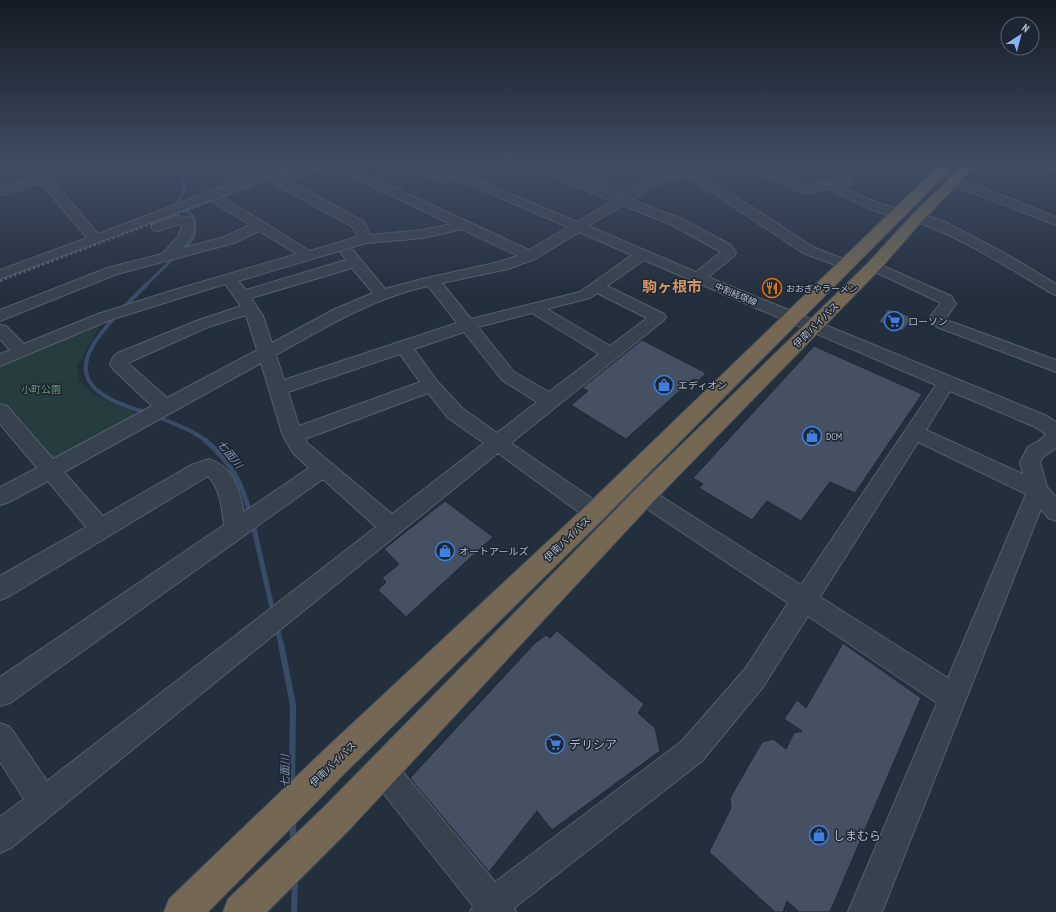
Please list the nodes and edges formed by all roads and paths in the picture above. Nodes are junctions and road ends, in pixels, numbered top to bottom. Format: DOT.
graph roads {
  1 [pos="69,208"];
  2 [pos="178,208"];
  3 [pos="229,208"];
  4 [pos="327,208"];
  5 [pos="426,208"];
  6 [pos="532,208"];
  7 [pos="611,208"];
  8 [pos="642,208"];
  9 [pos="743,208"];
  10 [pos="880,208"];
  11 [pos="917,208"];
  12 [pos="1019,208"];
  13 [pos="908,216"];
  14 [pos="1056,221"];
  15 [pos="463,225"];
  16 [pos="260,226"];
  17 [pos="579,227"];
  18 [pos="95,239"];
  19 [pos="365,239"];
  20 [pos="343,246"];
  21 [pos="643,254"];
  22 [pos="169,256"];
  23 [pos="310,256"];
  24 [pos="530,256"];
  25 [pos="356,262"];
  26 [pos="846,265"];
  27 [pos="874,266"];
  28 [pos="0,275"];
  29 [pos="698,277"];
  30 [pos="229,280"];
  31 [pos="432,281"];
  32 [pos="596,287"];
  33 [pos="0,288"];
  34 [pos="1056,290"];
  35 [pos="382,295"];
  36 [pos="246,302"];
  37 [pos="534,308"];
  38 [pos="3,310"];
  39 [pos="803,323"];
  40 [pos="468,325"];
  41 [pos="0,330"];
  42 [pos="404,347"];
  43 [pos="21,351"];
  44 [pos="266,352"];
  45 [pos="611,354"];
  46 [pos="0,360"];
  47 [pos="1056,366"];
  48 [pos="946,383"];
  49 [pos="431,385"];
  50 [pos="278,389"];
  51 [pos="550,401"];
  52 [pos="162,408"];
  53 [pos="1,414"];
  54 [pos="1048,417"];
  55 [pos="1056,431"];
  56 [pos="914,433"];
  57 [pos="1056,435"];
  58 [pos="293,436"];
  59 [pos="497,444"];
  60 [pos="324,468"];
  61 [pos="51,470"];
  62 [pos="1038,490"];
  63 [pos="644,496"];
  64 [pos="0,497"];
  65 [pos="596,512"];
  66 [pos="1056,512"];
  67 [pos="246,523"];
  68 [pos="392,528"];
  69 [pos="101,529"];
  70 [pos="0,589"];
  71 [pos="804,600"];
  72 [pos="0,693"];
  73 [pos="954,698"];
  74 [pos="0,737"];
  75 [pos="382,769"];
  76 [pos="44,802"];
  77 [pos="0,837"];
  78 [pos="493,909"];
  79 [pos="243,910"];
  80 [pos="182,912"];
  81 [pos="865,912"];
  1 -- 18 [label="street"];
  2 -- 18 [label="street"];
  3 -- 16 [label="street"];
  4 -- 19 [label="street"];
  5 -- 15 [label="street"];
  6 -- 17 [label="street, 中割経塚線"];
  7 -- 17 [label="street"];
  8 -- 29 [label="street"];
  9 -- 26 [label="street"];
  10 -- 13 [label="street"];
  11 -- 13 [label="highway, 伊南バイパス"];
  12 -- 14 [label="street"];
  13 -- 26 [label="highway, 伊南バイパス"];
  13 -- 27 [label="highway, 伊南バイパス"];
  13 -- 34 [label="street"];
  15 -- 19 [label="street"];
  15 -- 24 [label="street"];
  16 -- 22 [label="street"];
  16 -- 23 [label="street"];
  17 -- 21 [label="street, 中割経塚線"];
  17 -- 24 [label="street"];
  18 -- 28 [label="street"];
  19 -- 20 [label="street"];
  20 -- 23 [label="street"];
  20 -- 25 [label="street"];
  21 -- 29 [label="street, 中割経塚線"];
  21 -- 32 [label="street"];
  22 -- 33 [label="street"];
  22 -- 38 [label="street"];
  23 -- 30 [label="street"];
  24 -- 31 [label="street"];
  25 -- 35 [label="street"];
  25 -- 36 [label="street"];
  26 -- 39 [label="highway, 伊南バイパス"];
  27 -- 39 [label="highway, 伊南バイパス"];
  27 -- 47 [label="street"];
  29 -- 39 [label="street, 中割経塚線"];
  30 -- 36 [label="street"];
  30 -- 43 [label="street"];
  31 -- 35 [label="street"];
  31 -- 40 [label="street"];
  32 -- 37 [label="street"];
  32 -- 45 [label="street"];
  35 -- 44 [label="street"];
  36 -- 44 [label="street"];
  36 -- 52 [label="street"];
  37 -- 40 [label="street"];
  37 -- 45 [label="street"];
  39 -- 48 [label="street, 中割経塚線"];
  39 -- 63 [label="highway, 伊南バイパス"];
  39 -- 65 [label="highway, 伊南バイパス"];
  40 -- 42 [label="street"];
  40 -- 51 [label="street"];
  41 -- 43 [label="street"];
  42 -- 49 [label="street"];
  42 -- 50 [label="street"];
  43 -- 46 [label="street"];
  44 -- 50 [label="street"];
  44 -- 52 [label="street"];
  45 -- 51 [label="street"];
  48 -- 54 [label="street, 中割経塚線"];
  48 -- 56 [label="street"];
  49 -- 58 [label="street"];
  49 -- 59 [label="street"];
  50 -- 58 [label="street"];
  51 -- 59 [label="street"];
  52 -- 61 [label="street"];
  53 -- 61 [label="street"];
  54 -- 55 [label="street, 中割経塚線"];
  56 -- 62 [label="street"];
  56 -- 71 [label="street"];
  57 -- 62 [label="street"];
  58 -- 60 [label="street"];
  59 -- 65 [label="street"];
  59 -- 68 [label="street"];
  60 -- 67 [label="street"];
  60 -- 68 [label="street"];
  61 -- 64 [label="street"];
  61 -- 69 [label="street"];
  62 -- 66 [label="street"];
  62 -- 73 [label="street"];
  63 -- 71 [label="street"];
  63 -- 75 [label="highway, 伊南バイパス"];
  65 -- 80 [label="highway, 伊南バイパス"];
  67 -- 69 [label="street"];
  67 -- 72 [label="street"];
  68 -- 76 [label="street"];
  69 -- 70 [label="street"];
  71 -- 73 [label="street"];
  71 -- 78 [label="street"];
  73 -- 81 [label="street"];
  74 -- 76 [label="street"];
  75 -- 78 [label="street"];
  75 -- 79 [label="highway, 伊南バイパス"];
  76 -- 77 [label="street"];
}
